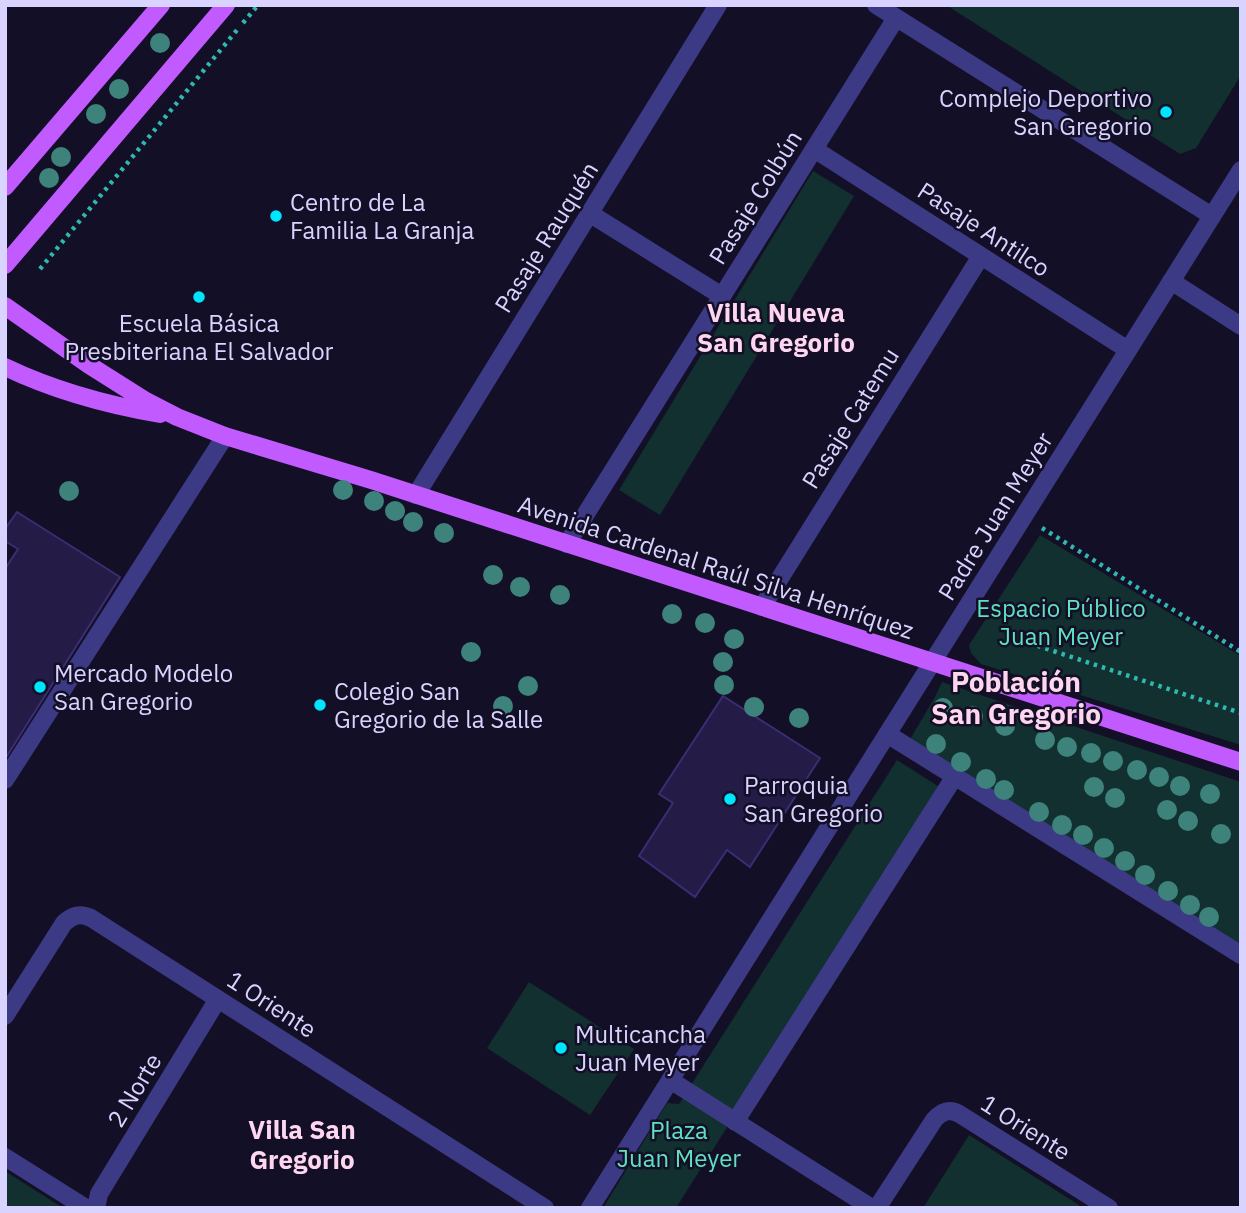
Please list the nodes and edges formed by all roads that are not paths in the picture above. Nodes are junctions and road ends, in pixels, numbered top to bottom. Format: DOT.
graph roads {
  1 [pos="226,5"];
  2 [pos="718,5"];
  3 [pos="876,5"];
  4 [pos="152,8"];
  5 [pos="896,18"];
  6 [pos="814,149"];
  7 [pos="1241,170"];
  8 [pos="5,187"];
  9 [pos="589,213"];
  10 [pos="1212,216"];
  11 [pos="981,256"];
  12 [pos="5,265"];
  13 [pos="1171,281"];
  14 [pos="722,296"];
  15 [pos="5,306"];
  16 [pos="1241,326"];
  17 [pos="1128,350"];
  18 [pos="5,368"];
  19 [pos="177,417"];
  20 [pos="225,436"];
  21 [pos="416,495"];
  22 [pos="567,544"];
  23 [pos="762,607"];
  24 [pos="932,662"];
  25 [pos="887,734"];
  26 [pos="1241,762"];
  27 [pos="955,776"];
  28 [pos="5,780"];
  29 [pos="1241,955"];
  30 [pos="218,999"];
  31 [pos="5,1016"];
  32 [pos="670,1080"];
  33 [pos="735,1122"];
  34 [pos="5,1157"];
  35 [pos="86,1208"];
  36 [pos="96,1208"];
  37 [pos="545,1208"];
  38 [pos="590,1208"];
  39 [pos="874,1208"];
  40 [pos="1109,1208"];
  1 -- 12 [label="main road"];
  2 -- 9 [label="street, Pasaje Rauquén"];
  3 -- 5 [label="street"];
  4 -- 8 [label="main road"];
  5 -- 6 [label="street, Pasaje Colbún"];
  5 -- 10 [label="street"];
  6 -- 11 [label="street, Pasaje Antilco"];
  6 -- 14 [label="street, Pasaje Colbún"];
  7 -- 10 [label="street, Padre Juan Meyer"];
  9 -- 14 [label="street"];
  9 -- 21 [label="street, Pasaje Rauquén"];
  10 -- 13 [label="street, Padre Juan Meyer"];
  11 -- 17 [label="street, Pasaje Antilco"];
  11 -- 23 [label="street, Pasaje Catemu"];
  13 -- 16 [label="street"];
  13 -- 17 [label="street, Padre Juan Meyer"];
  14 -- 22 [label="street, Pasaje Colbún"];
  15 -- 19 [label="main road, Avenida Cardenal Raúl Silva Henríquez"];
  17 -- 24 [label="street, Padre Juan Meyer"];
  18 -- 19 [label="main road, Avenida Cardenal Raúl Silva Henríquez"];
  19 -- 20 [label="main road, Avenida Cardenal Raúl Silva Henríquez"];
  20 -- 21 [label="main road, Avenida Cardenal Raúl Silva Henríquez"];
  20 -- 28 [label="street"];
  21 -- 22 [label="main road, Avenida Cardenal Raúl Silva Henríquez"];
  22 -- 23 [label="main road, Avenida Cardenal Raúl Silva Henríquez"];
  23 -- 24 [label="main road, Avenida Cardenal Raúl Silva Henríquez"];
  24 -- 25 [label="street, Padre Juan Meyer"];
  24 -- 26 [label="main road, Avenida Cardenal Raúl Silva Henríquez"];
  25 -- 27 [label="street"];
  25 -- 32 [label="street, Padre Juan Meyer"];
  27 -- 29 [label="street"];
  27 -- 33 [label="street"];
  30 -- 31 [label="street, 1 Oriente"];
  30 -- 36 [label="street, 2 Norte"];
  30 -- 37 [label="street, 1 Oriente"];
  32 -- 33 [label="street, 1 Oriente"];
  32 -- 38 [label="street, Padre Juan Meyer"];
  33 -- 39 [label="street, 1 Oriente"];
  34 -- 35 [label="street"];
  39 -- 40 [label="street, 1 Oriente"];
}
